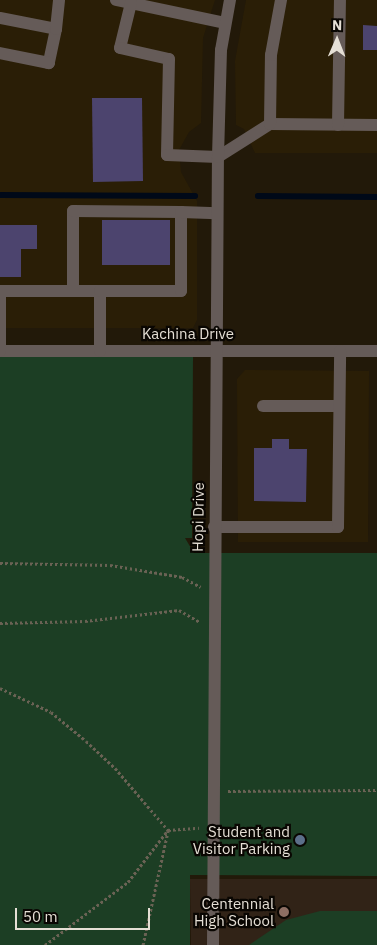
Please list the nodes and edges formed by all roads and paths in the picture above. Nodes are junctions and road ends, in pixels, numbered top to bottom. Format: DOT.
graph roads {
  1 [pos="59,0"];
  2 [pos="116,0"];
  3 [pos="230,0"];
  4 [pos="281,0"];
  5 [pos="340,0"];
  6 [pos="131,3"];
  7 [pos="0,18"];
  8 [pos="226,24"];
  9 [pos="56,29"];
  10 [pos="0,53"];
  11 [pos="270,124"];
  12 [pos="338,124"];
  13 [pos="377,125"];
  14 [pos="218,157"];
  15 [pos="181,212"];
  16 [pos="217,212"];
  17 [pos="0,291"];
  18 [pos="73,291"];
  19 [pos="100,291"];
  20 [pos="217,350"];
  21 [pos="0,351"];
  22 [pos="100,351"];
  23 [pos="340,351"];
  24 [pos="377,351"];
  25 [pos="263,406"];
  26 [pos="339,406"];
  27 [pos="214,527"];
  28 [pos="0,563"];
  29 [pos="214,594"];
  30 [pos="0,623"];
  31 [pos="216,631"];
  32 [pos="0,688"];
  33 [pos="377,790"];
  34 [pos="215,791"];
  35 [pos="214,827"];
  36 [pos="168,830"];
  37 [pos="45,945"];
  38 [pos="143,945"];
  39 [pos="213,945"];
  1 -- 9 [label="street"];
  2 -- 6 [label="street"];
  3 -- 8 [label="street, Hopi Drive"];
  4 -- 11 [label="street"];
  5 -- 12 [label="street"];
  6 -- 8 [label="street"];
  6 -- 14 [label="street"];
  7 -- 9 [label="street"];
  8 -- 14 [label="street, Hopi Drive"];
  9 -- 10 [label="street"];
  11 -- 12 [label="street"];
  11 -- 14 [label="street"];
  12 -- 13 [label="street"];
  14 -- 16 [label="street, Hopi Drive"];
  15 -- 16 [label="street"];
  15 -- 18 [label="street"];
  15 -- 19 [label="street"];
  16 -- 20 [label="street, Hopi Drive"];
  17 -- 18 [label="street"];
  17 -- 21 [label="street"];
  18 -- 19 [label="street"];
  19 -- 22 [label="street"];
  20 -- 22 [label="street, Kachina Drive"];
  20 -- 23 [label="street, Kachina Drive"];
  20 -- 27 [label="street, Hopi Drive"];
  21 -- 22 [label="street, Kachina Drive"];
  23 -- 24 [label="street, Kachina Drive"];
  23 -- 26 [label="street"];
  25 -- 26 [label="street"];
  26 -- 27 [label="street"];
  27 -- 29 [label="street, Hopi Drive"];
  28 -- 29 [label="path"];
  29 -- 31 [label="street, Hopi Drive"];
  30 -- 31 [label="path"];
  31 -- 34 [label="street, Hopi Drive"];
  32 -- 36 [label="path"];
  33 -- 34 [label="path"];
  34 -- 35 [label="street, Hopi Drive"];
  35 -- 36 [label="path"];
  35 -- 39 [label="street, Hopi Drive"];
  36 -- 37 [label="path"];
  36 -- 38 [label="path"];
}
